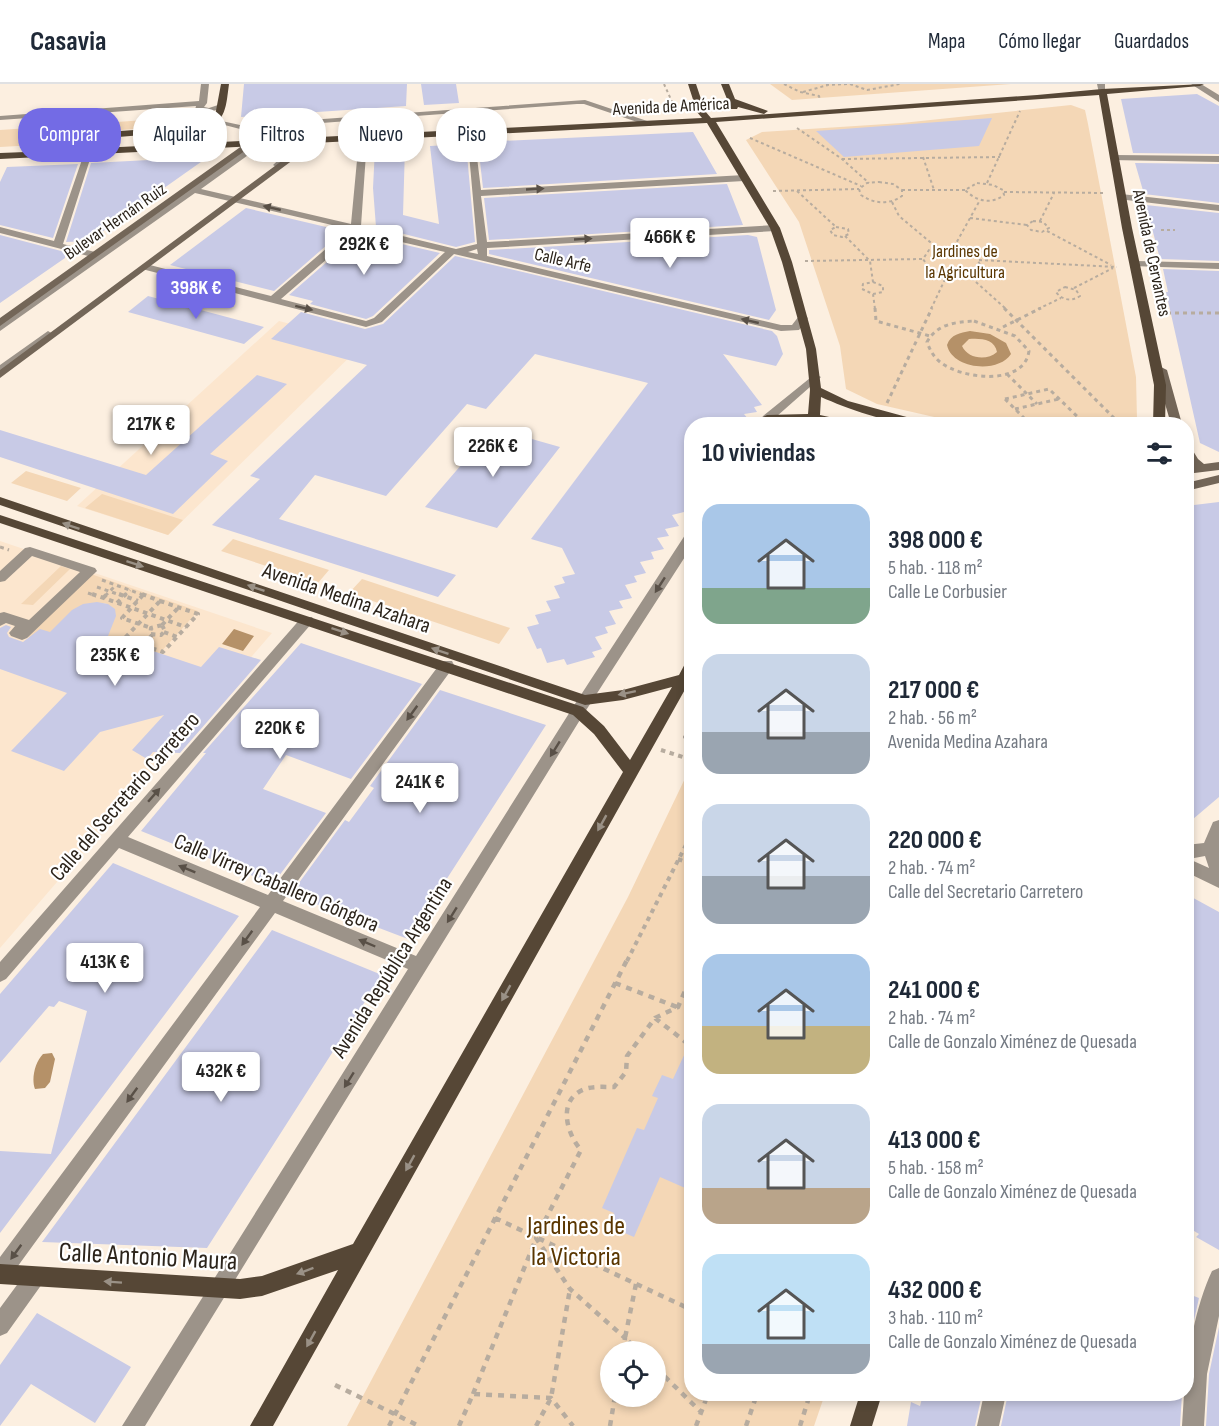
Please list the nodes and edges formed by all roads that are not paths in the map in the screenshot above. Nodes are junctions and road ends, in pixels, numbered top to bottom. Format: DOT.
graph roads {
  1 [pos="205,84"];
  2 [pos="225,84"];
  3 [pos="692,84"];
  4 [pos="725,84"];
  5 [pos="1195,84"];
  6 [pos="1200,84"];
  7 [pos="1101,87"];
  8 [pos="1219,99"];
  9 [pos="731,100"];
  10 [pos="202,104"];
  11 [pos="180,105"];
  12 [pos="221,106"];
  13 [pos="186,108"];
  14 [pos="0,118"];
  15 [pos="739,118"];
  16 [pos="710,120"];
  17 [pos="652,124"];
  18 [pos="227,125"];
  19 [pos="507,131"];
  20 [pos="239,145"];
  21 [pos="121,151"];
  22 [pos="239,153"];
  23 [pos="18,156"];
  24 [pos="1,158"];
  25 [pos="1114,158"];
  26 [pos="1219,159"];
  27 [pos="85,162"];
  28 [pos="285,162"];
  29 [pos="361,162"];
  30 [pos="473,162"];
  31 [pos="744,178"];
  32 [pos="191,189"];
  33 [pos="477,193"];
  34 [pos="1120,195"];
  35 [pos="234,199"];
  36 [pos="1219,208"];
  37 [pos="356,228"];
  38 [pos="775,228"];
  39 [pos="1,231"];
  40 [pos="58,245"];
  41 [pos="483,245"];
  42 [pos="452,251"];
  43 [pos="95,255"];
  44 [pos="483,258"];
  45 [pos="1136,264"];
  46 [pos="1219,266"];
  47 [pos="146,267"];
  48 [pos="273,300"];
  49 [pos="803,318"];
  50 [pos="0,323"];
  51 [pos="0,328"];
  52 [pos="1152,339"];
  53 [pos="0,370"];
  54 [pos="0,375"];
  55 [pos="814,377"];
  56 [pos="816,390"];
  57 [pos="769,417"];
  58 [pos="813,417"];
  59 [pos="894,417"];
  60 [pos="1160,417"];
  61 [pos="1175,417"];
  62 [pos="1194,462"];
  63 [pos="1219,466"];
  64 [pos="1203,469"];
  65 [pos="1194,470"];
  66 [pos="1219,479"];
  67 [pos="1194,485"];
  68 [pos="0,501"];
  69 [pos="0,519"];
  70 [pos="684,548"];
  71 [pos="0,578"];
  72 [pos="307,620"];
  73 [pos="0,621"];
  74 [pos="447,665"];
  75 [pos="683,679"];
  76 [pos="581,705"];
  77 [pos="631,772"];
  78 [pos="1219,826"];
  79 [pos="115,839"];
  80 [pos="1210,847"];
  81 [pos="1194,852"];
  82 [pos="1194,868"];
  83 [pos="1219,875"];
  84 [pos="1219,881"];
  85 [pos="272,903"];
  86 [pos="421,966"];
  87 [pos="0,974"];
  88 [pos="360,1252"];
  89 [pos="0,1274"];
  90 [pos="35,1277"];
  91 [pos="1219,1278"];
  92 [pos="218,1289"];
  93 [pos="0,1326"];
  94 [pos="869,1401"];
  95 [pos="993,1401"];
  96 [pos="133,1426"];
  97 [pos="261,1426"];
  98 [pos="861,1426"];
  99 [pos="988,1426"];
  100 [pos="1193,1426"];
  1 -- 10 [label="lane"];
  2 -- 12 [label="main road"];
  3 -- 16 [label="main road"];
  4 -- 9 [label="main road"];
  5 -- 6 [label="main road, Avenida de América"];
  5 -- 7 [label="main road, Avenida de América"];
  5 -- 8 [label="street"];
  7 -- 9 [label="main road, Avenida de América"];
  7 -- 15 [label="main road, Avenida de América"];
  7 -- 25 [label="main road, Avenida de Cervantes"];
  9 -- 15 [label="main road"];
  10 -- 11 [label="lane"];
  10 -- 12 [label="lane"];
  11 -- 13 [label="lane"];
  11 -- 14 [label="lane"];
  15 -- 16 [label="main road, Avenida de América"];
  16 -- 17 [label="main road, Avenida de América"];
  16 -- 31 [label="main road"];
  17 -- 18 [label="lane"];
  17 -- 19 [label="main road, Avenida de América"];
  20 -- 21 [label="main road, Avenida de América"];
  22 -- 32 [label="street, Bulevar Hernán Ruiz"];
  23 -- 24 [label="main road, Avenida de América"];
  25 -- 26 [label="street"];
  25 -- 34 [label="main road, Avenida de Cervantes"];
  27 -- 40 [label="street"];
  28 -- 35 [label="street"];
  29 -- 37 [label="street"];
  30 -- 33 [label="street"];
  33 -- 31 [label="street, one-way"];
  31 -- 38 [label="main road"];
  32 -- 35 [label="street, Calle Arfe"];
  32 -- 35 [label="street"];
  32 -- 43 [label="street, Bulevar Hernán Ruiz"];
  32 -- 51 [label="street"];
  33 -- 41 [label="street"];
  34 -- 36 [label="street"];
  34 -- 45 [label="main road, Avenida de Cervantes"];
  37 -- 35 [label="street, Calle Arfe, one-way"];
  35 -- 47 [label="street"];
  35 -- 53 [label="street"];
  37 -- 42 [label="street, Calle Arfe"];
  37 -- 48 [label="street"];
  41 -- 38 [label="street, one-way"];
  38 -- 49 [label="main road"];
  39 -- 40 [label="street"];
  40 -- 43 [label="street"];
  41 -- 42 [label="street"];
  41 -- 44 [label="street"];
  42 -- 44 [label="street, Calle Arfe"];
  48 -- 42 [label="street, one-way"];
  43 -- 50 [label="street, Bulevar Hernán Ruiz"];
  49 -- 44 [label="street, Calle Arfe, one-way"];
  45 -- 46 [label="street"];
  45 -- 52 [label="main road, Avenida de Cervantes"];
  47 -- 48 [label="street"];
  47 -- 54 [label="street"];
  49 -- 55 [label="main road"];
  52 -- 60 [label="main road, Avenida de Cervantes"];
  52 -- 61 [label="street"];
  55 -- 56 [label="main road"];
  55 -- 57 [label="street"];
  56 -- 58 [label="main road"];
  56 -- 59 [label="main road"];
  62 -- 64 [label="street"];
  63 -- 64 [label="street"];
  64 -- 65 [label="street"];
  66 -- 67 [label="street"];
  76 -- 68 [label="main road, Avenida Medina Azahara, one-way"];
  69 -- 72 [label="main road, Avenida Medina Azahara, one-way"];
  70 -- 76 [label="street, Avenida República Argentina, one-way"];
  71 -- 73 [label="street"];
  72 -- 74 [label="main road, Avenida Medina Azahara, one-way"];
  79 -- 72 [label="street, Calle del Secretario Carretero, one-way"];
  74 -- 76 [label="main road, Avenida Medina Azahara"];
  74 -- 85 [label="street, one-way"];
  75 -- 76 [label="main road, Avenida Medina Azahara, one-way"];
  75 -- 77 [label="main road"];
  76 -- 77 [label="main road, Avenida Medina Azahara"];
  76 -- 86 [label="street, Avenida República Argentina, one-way"];
  77 -- 88 [label="main road, one-way"];
  78 -- 80 [label="street"];
  85 -- 79 [label="street, Calle Virrey Caballero Góngora, one-way"];
  79 -- 87 [label="street, Calle del Secretario Carretero"];
  80 -- 81 [label="street"];
  80 -- 83 [label="street"];
  82 -- 84 [label="street"];
  86 -- 85 [label="street, Calle Virrey Caballero Góngora, one-way"];
  85 -- 89 [label="street, one-way"];
  86 -- 92 [label="street, Avenida República Argentina, one-way"];
  88 -- 92 [label="main road, Calle Antonio Maura, one-way"];
  88 -- 97 [label="main road, one-way"];
  89 -- 90 [label="main road, Calle Antonio Maura"];
  92 -- 90 [label="main road, Calle Antonio Maura, one-way"];
  90 -- 93 [label="street"];
  91 -- 100 [label="street"];
  92 -- 96 [label="street, Avenida República Argentina"];
  94 -- 98 [label="main road"];
  95 -- 99 [label="street"];
}
